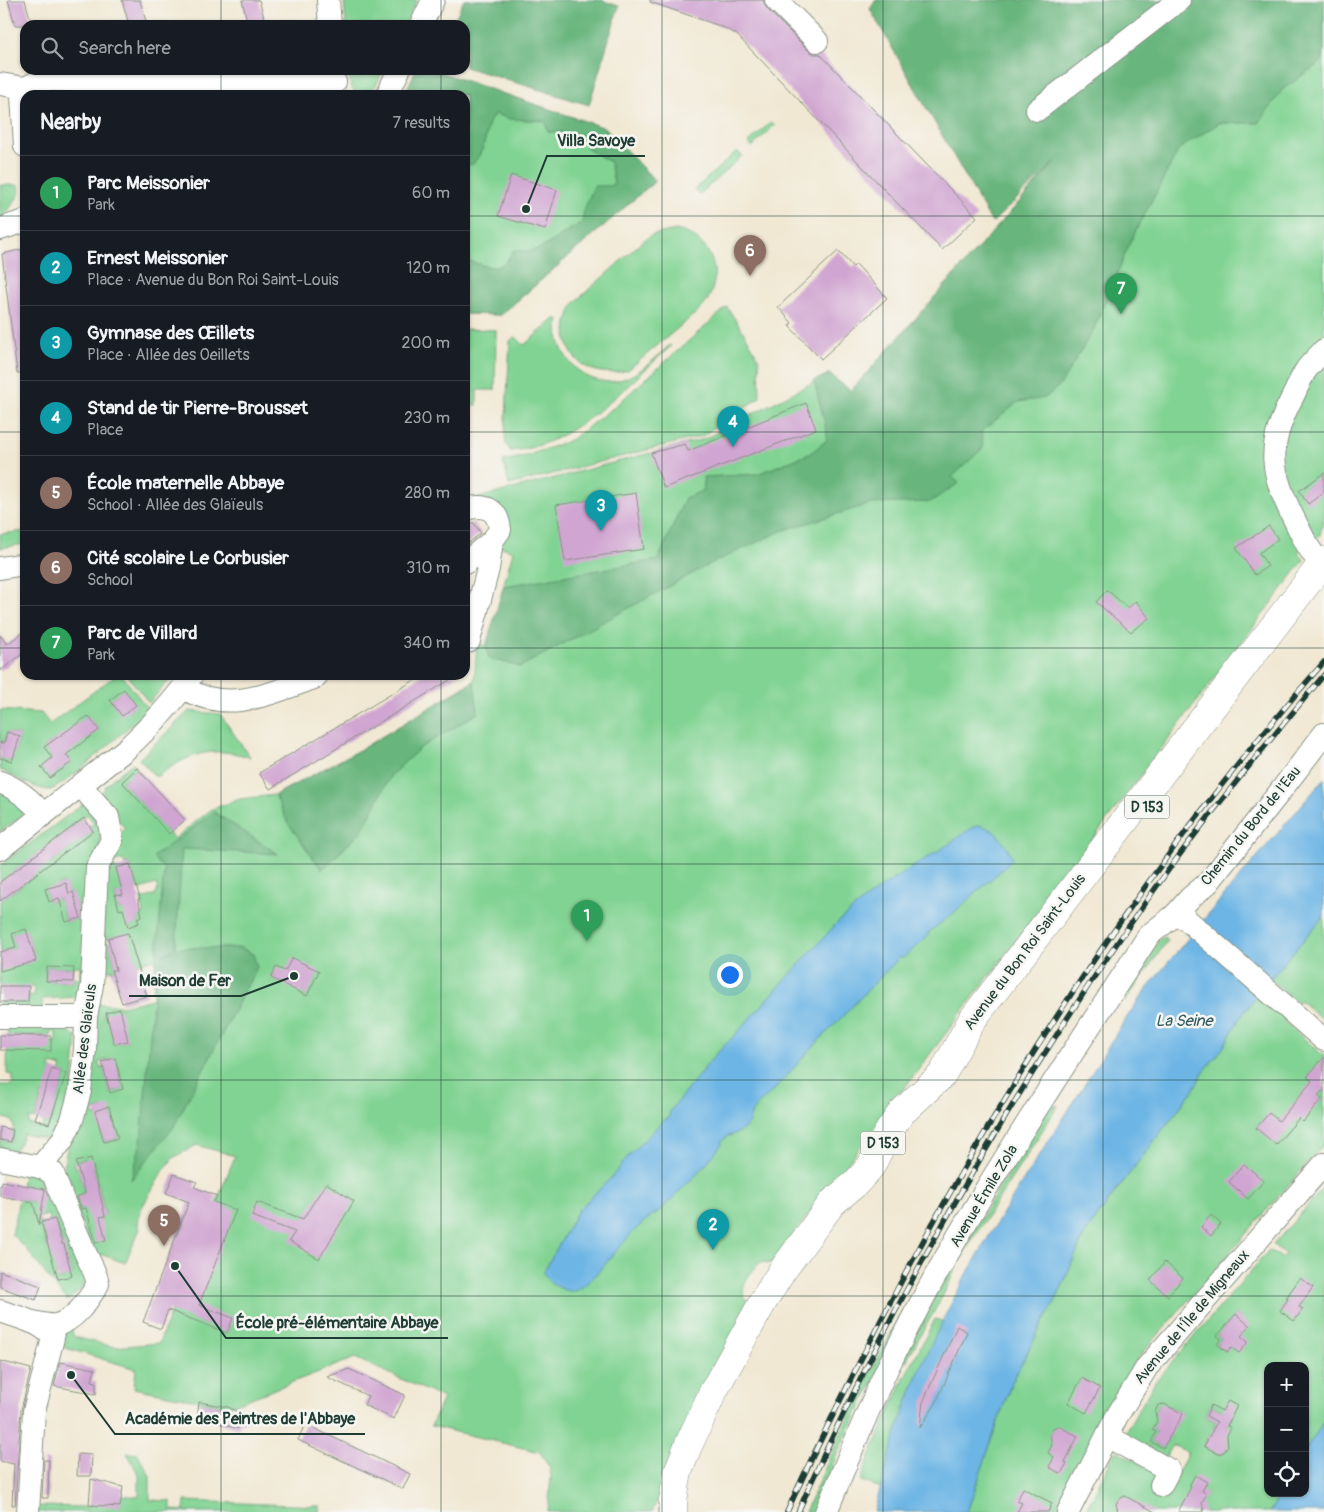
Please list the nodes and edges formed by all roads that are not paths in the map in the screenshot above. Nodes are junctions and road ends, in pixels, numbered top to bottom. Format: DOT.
graph roads {
  1 [pos="328,0"];
  2 [pos="433,0"];
  3 [pos="776,0"];
  4 [pos="1179,0"];
  5 [pos="330,20"];
  6 [pos="423,20"];
  7 [pos="817,41"];
  8 [pos="397,75"];
  9 [pos="335,82"];
  10 [pos="0,84"];
  11 [pos="25,88"];
  12 [pos="390,90"];
  13 [pos="1037,110"];
  14 [pos="20,223"];
  15 [pos="0,229"];
  16 [pos="1324,350"];
  17 [pos="470,508"];
  18 [pos="492,541"];
  19 [pos="470,559"];
  20 [pos="20,565"];
  21 [pos="0,568"];
  22 [pos="1323,569"];
  23 [pos="470,641"];
  24 [pos="308,680"];
  25 [pos="187,682"];
  26 [pos="1324,734"];
  27 [pos="0,782"];
  28 [pos="81,786"];
  29 [pos="43,815"];
  30 [pos="0,849"];
  31 [pos="1181,917"];
  32 [pos="0,1017"];
  33 [pos="86,1017"];
  34 [pos="1324,1040"];
  35 [pos="0,1160"];
  36 [pos="1324,1164"];
  37 [pos="40,1167"];
  38 [pos="0,1311"];
  39 [pos="32,1322"];
  40 [pos="1107,1436"];
  41 [pos="1169,1470"];
  42 [pos="28,1512"];
  43 [pos="673,1512"];
  44 [pos="689,1512"];
  45 [pos="826,1512"];
  46 [pos="1068,1512"];
  1 -- 5 [label="street"];
  2 -- 6 [label="street"];
  3 -- 7 [label="street"];
  4 -- 13 [label="street"];
  8 -- 12 [label="street"];
  9 -- 11 [label="street"];
  10 -- 11 [label="street"];
  14 -- 15 [label="street"];
  16 -- 22 [label="street"];
  17 -- 18 [label="street"];
  18 -- 19 [label="street"];
  18 -- 23 [label="street"];
  20 -- 21 [label="street"];
  22 -- 43 [label="main road, Avenue du Bon Roi Saint-Louis / D 153"];
  22 -- 44 [label="main road, Avenue du Bon Roi Saint-Louis / D 153"];
  24 -- 25 [label="street"];
  25 -- 28 [label="street"];
  26 -- 31 [label="street, Chemin du Bord de l'Eau"];
  27 -- 29 [label="street"];
  28 -- 29 [label="street"];
  28 -- 33 [label="street, Allée des Glaïeuls"];
  29 -- 30 [label="street"];
  31 -- 34 [label="street"];
  31 -- 45 [label="street, Avenue Émile Zola"];
  32 -- 33 [label="street"];
  33 -- 37 [label="street, Allée des Glaïeuls"];
  35 -- 37 [label="street"];
  36 -- 40 [label="street, Avenue de l'Île de Migneaux"];
  37 -- 39 [label="street"];
  38 -- 39 [label="street"];
  39 -- 42 [label="street"];
  40 -- 41 [label="street"];
  40 -- 46 [label="street, Avenue de l'Île de Migneaux"];
}
